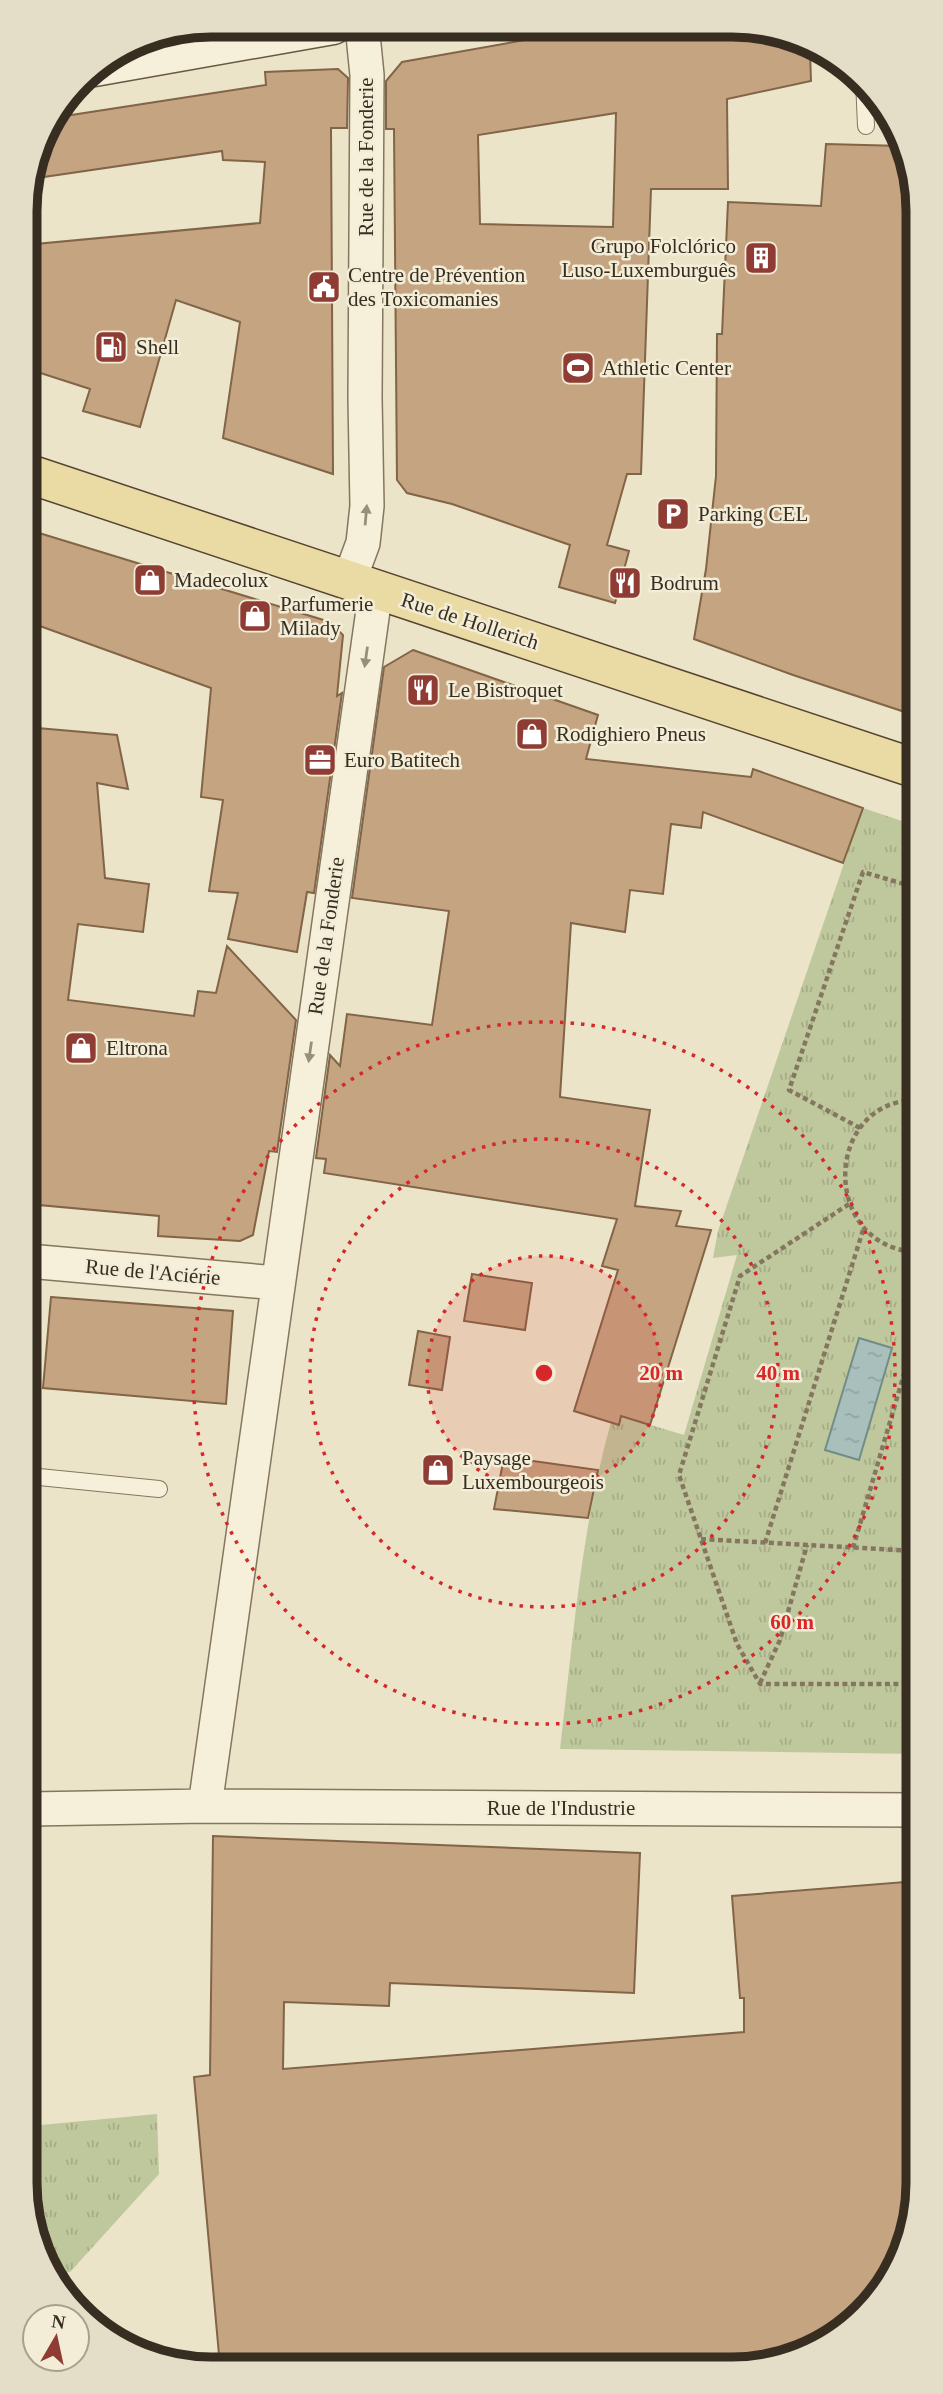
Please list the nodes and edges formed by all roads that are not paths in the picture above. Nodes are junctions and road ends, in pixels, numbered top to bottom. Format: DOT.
graph roads {
  1 [pos="265,37"];
  2 [pos="363,37"];
  3 [pos="121,62"];
  4 [pos="865,99"];
  5 [pos="866,126"];
  6 [pos="37,477"];
  7 [pos="363,585"];
  8 [pos="906,765"];
  9 [pos="37,1262"];
  10 [pos="277,1283"];
  11 [pos="37,1477"];
  12 [pos="159,1489"];
  13 [pos="205,1806"];
  14 [pos="37,1809"];
  15 [pos="906,1810"];
  1 -- 3 [label="main road"];
  7 -- 2 [label="street, Rue de la Fonderie, one-way"];
  4 -- 5 [label="lane"];
  6 -- 7 [label="main road, Rue de Hollerich"];
  7 -- 8 [label="main road, Rue de Hollerich"];
  7 -- 10 [label="street, Rue de la Fonderie, one-way"];
  9 -- 10 [label="street, Rue de l'Aciérie"];
  10 -- 13 [label="street"];
  11 -- 12 [label="lane"];
  13 -- 14 [label="street, Rue de l'Industrie"];
  13 -- 15 [label="street, Rue de l'Industrie"];
}
